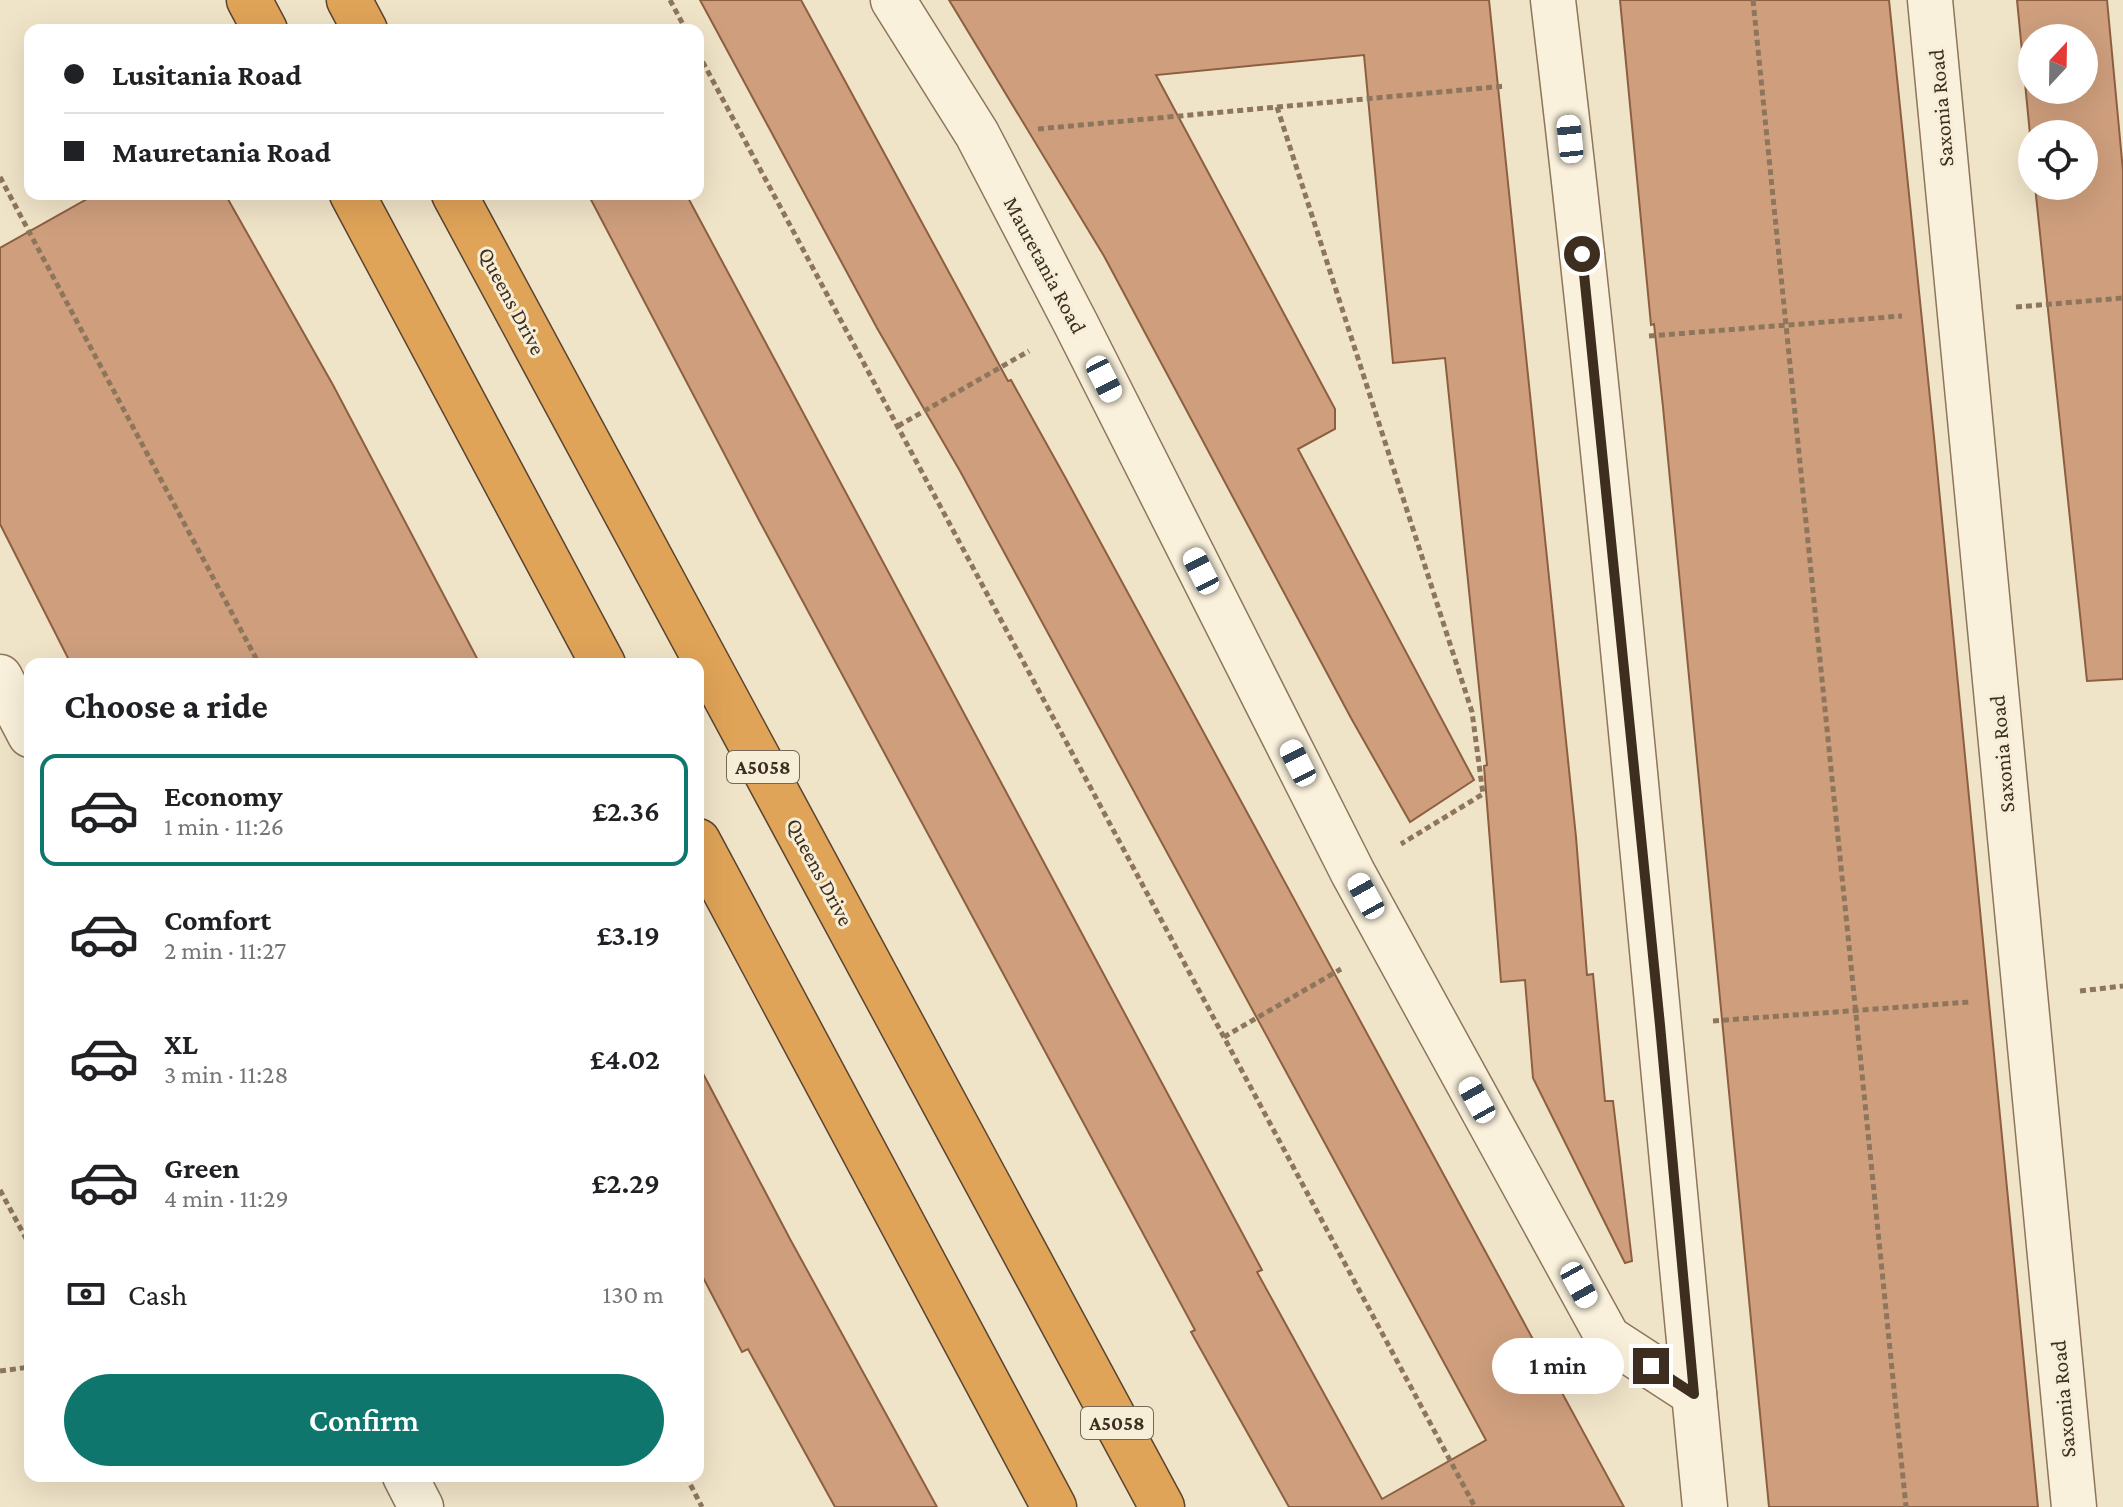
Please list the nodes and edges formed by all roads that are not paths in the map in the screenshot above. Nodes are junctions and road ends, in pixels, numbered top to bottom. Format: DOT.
graph roads {
  1 [pos="249,0"];
  2 [pos="349,0"];
  3 [pos="893,0"];
  4 [pos="1553,0"];
  5 [pos="1930,0"];
  6 [pos="262,24"];
  7 [pos="362,24"];
  8 [pos="355,200"];
  9 [pos="457,200"];
  10 [pos="600,658"];
  11 [pos="0,677"];
  12 [pos="24,723"];
  13 [pos="704,852"];
  14 [pos="1694,1394"];
  15 [pos="408,1482"];
  16 [pos="421,1507"];
  17 [pos="1054,1507"];
  18 [pos="1162,1507"];
  19 [pos="1705,1507"];
  20 [pos="2074,1507"];
  1 -- 6 [label="highway"];
  2 -- 7 [label="highway"];
  3 -- 14 [label="street, Mauretania Road"];
  4 -- 14 [label="street"];
  5 -- 20 [label="street, Saxonia Road"];
  8 -- 10 [label="highway"];
  9 -- 18 [label="highway, Queens Drive / A5058"];
  11 -- 12 [label="street"];
  13 -- 17 [label="highway"];
  14 -- 19 [label="street"];
  15 -- 16 [label="street"];
}
